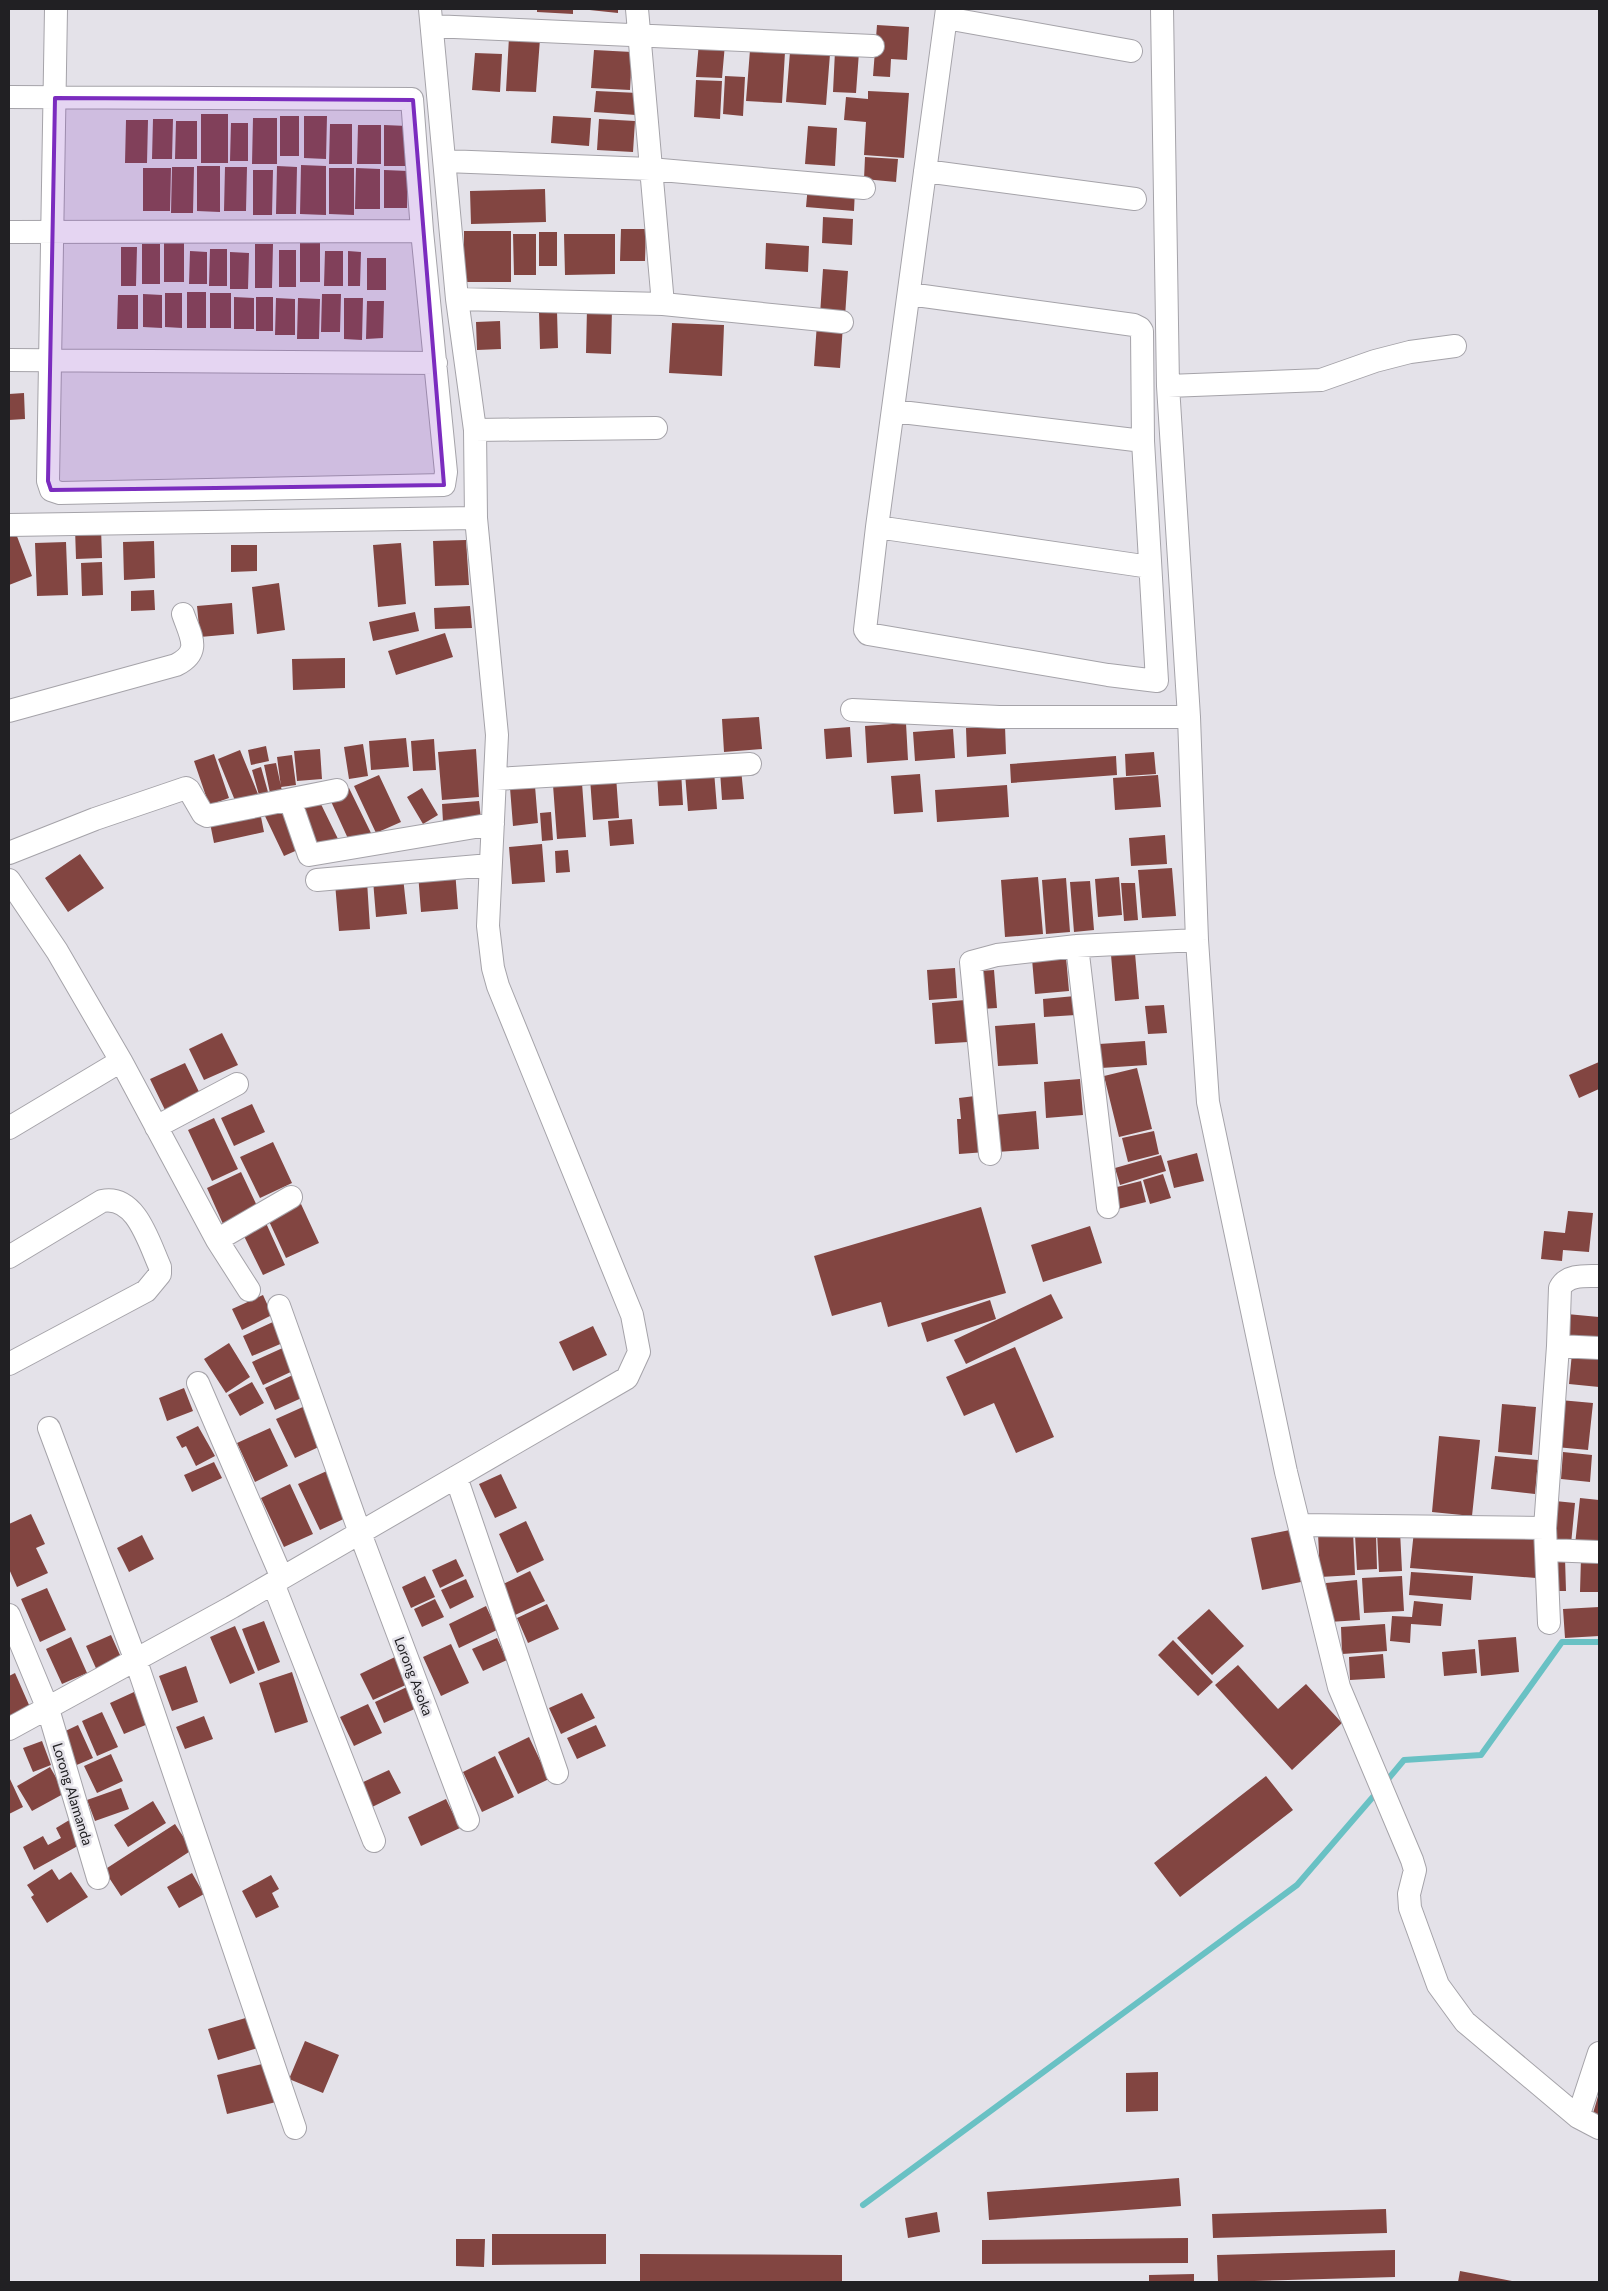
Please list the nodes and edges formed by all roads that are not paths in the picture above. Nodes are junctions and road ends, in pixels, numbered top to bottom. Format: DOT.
graph roads {
  1 [pos="56,9"];
  2 [pos="637,9"];
  3 [pos="1162,9"];
  4 [pos="946,14"];
  5 [pos="431,17"];
  6 [pos="638,35"];
  7 [pos="873,46"];
  8 [pos="1131,51"];
  9 [pos="9,98"];
  10 [pos="55,98"];
  11 [pos="444,161"];
  12 [pos="650,169"];
  13 [pos="925,171"];
  14 [pos="864,188"];
  15 [pos="1135,199"];
  16 [pos="422,231"];
  17 [pos="9,232"];
  18 [pos="52,233"];
  19 [pos="909,294"];
  20 [pos="457,299"];
  21 [pos="663,304"];
  22 [pos="842,322"];
  23 [pos="1455,346"];
  24 [pos="9,360"];
  25 [pos="51,361"];
  26 [pos="436,363"];
  27 [pos="1168,386"];
  28 [pos="893,411"];
  29 [pos="656,428"];
  30 [pos="475,430"];
  31 [pos="1143,441"];
  32 [pos="476,518"];
  33 [pos="9,525"];
  34 [pos="877,527"];
  35 [pos="1150,567"];
  36 [pos="183,614"];
  37 [pos="852,710"];
  38 [pos="9,711"];
  39 [pos="1189,717"];
  40 [pos="750,764"];
  41 [pos="496,779"];
  42 [pos="338,790"];
  43 [pos="290,800"];
  44 [pos="493,824"];
  45 [pos="9,853"];
  46 [pos="490,865"];
  47 [pos="9,880"];
  48 [pos="317,880"];
  49 [pos="1196,940"];
  50 [pos="1077,946"];
  51 [pos="121,1061"];
  52 [pos="237,1084"];
  53 [pos="156,1127"];
  54 [pos="9,1128"];
  55 [pos="990,1154"];
  56 [pos="291,1197"];
  57 [pos="1108,1207"];
  58 [pos="217,1240"];
  59 [pos="9,1257"];
  60 [pos="1599,1276"];
  61 [pos="249,1290"];
  62 [pos="279,1306"];
  63 [pos="1558,1346"];
  64 [pos="1599,1348"];
  65 [pos="9,1364"];
  66 [pos="198,1383"];
  67 [pos="49,1428"];
  68 [pos="456,1477"];
  69 [pos="1300,1525"];
  70 [pos="360,1533"];
  71 [pos="1546,1539"];
  72 [pos="1599,1552"];
  73 [pos="278,1581"];
  74 [pos="9,1616"];
  75 [pos="1549,1623"];
  76 [pos="136,1661"];
  77 [pos="48,1709"];
  78 [pos="9,1729"];
  79 [pos="557,1773"];
  80 [pos="468,1820"];
  81 [pos="374,1841"];
  82 [pos="98,1878"];
  83 [pos="1599,2053"];
  84 [pos="1578,2116"];
  85 [pos="295,2128"];
  86 [pos="1599,2128"];
  1 -- 10 [label="street"];
  2 -- 6 [label="street"];
  3 -- 27 [label="street"];
  4 -- 8 [label="street"];
  4 -- 13 [label="street"];
  5 -- 6 [label="street"];
  5 -- 11 [label="street"];
  6 -- 7 [label="street"];
  6 -- 12 [label="street"];
  9 -- 10 [label="street"];
  10 -- 16 [label="street"];
  10 -- 18 [label="street"];
  11 -- 12 [label="street"];
  11 -- 20 [label="street"];
  12 -- 14 [label="street"];
  12 -- 21 [label="street"];
  13 -- 15 [label="street"];
  13 -- 19 [label="street"];
  16 -- 18 [label="street"];
  16 -- 26 [label="street"];
  17 -- 18 [label="street"];
  18 -- 25 [label="street"];
  19 -- 28 [label="street"];
  19 -- 31 [label="street"];
  20 -- 21 [label="street"];
  20 -- 30 [label="street"];
  21 -- 22 [label="street"];
  23 -- 27 [label="street"];
  24 -- 25 [label="street"];
  25 -- 26 [label="street"];
  25 -- 26 [label="street"];
  27 -- 39 [label="street"];
  28 -- 31 [label="street"];
  28 -- 34 [label="street"];
  29 -- 30 [label="street"];
  30 -- 32 [label="street"];
  31 -- 35 [label="street"];
  32 -- 33 [label="street"];
  32 -- 41 [label="street"];
  34 -- 35 [label="street"];
  34 -- 35 [label="street"];
  36 -- 38 [label="street"];
  37 -- 39 [label="street"];
  39 -- 49 [label="street"];
  40 -- 41 [label="street"];
  41 -- 44 [label="street"];
  42 -- 43 [label="street"];
  43 -- 44 [label="street"];
  43 -- 45 [label="street"];
  44 -- 46 [label="street"];
  46 -- 48 [label="street"];
  46 -- 68 [label="street"];
  47 -- 51 [label="street"];
  49 -- 50 [label="street"];
  49 -- 69 [label="street"];
  50 -- 55 [label="street"];
  50 -- 57 [label="street"];
  51 -- 53 [label="street"];
  51 -- 54 [label="street"];
  52 -- 53 [label="street"];
  53 -- 58 [label="street"];
  56 -- 58 [label="street"];
  58 -- 61 [label="street"];
  59 -- 65 [label="street"];
  60 -- 63 [label="street"];
  62 -- 70 [label="street, Lorong Asoka"];
  63 -- 64 [label="street"];
  63 -- 71 [label="street"];
  66 -- 73 [label="street"];
  67 -- 76 [label="street"];
  68 -- 70 [label="street"];
  68 -- 79 [label="street"];
  69 -- 71 [label="street"];
  69 -- 84 [label="street"];
  70 -- 73 [label="street"];
  70 -- 80 [label="street, Lorong Asoka"];
  71 -- 72 [label="street"];
  71 -- 75 [label="street"];
  73 -- 76 [label="street"];
  73 -- 81 [label="street"];
  74 -- 77 [label="street, Lorong Alamanda"];
  76 -- 77 [label="street"];
  76 -- 85 [label="street"];
  77 -- 78 [label="street"];
  77 -- 82 [label="street, Lorong Alamanda"];
  83 -- 84 [label="street"];
  84 -- 86 [label="street"];
}
